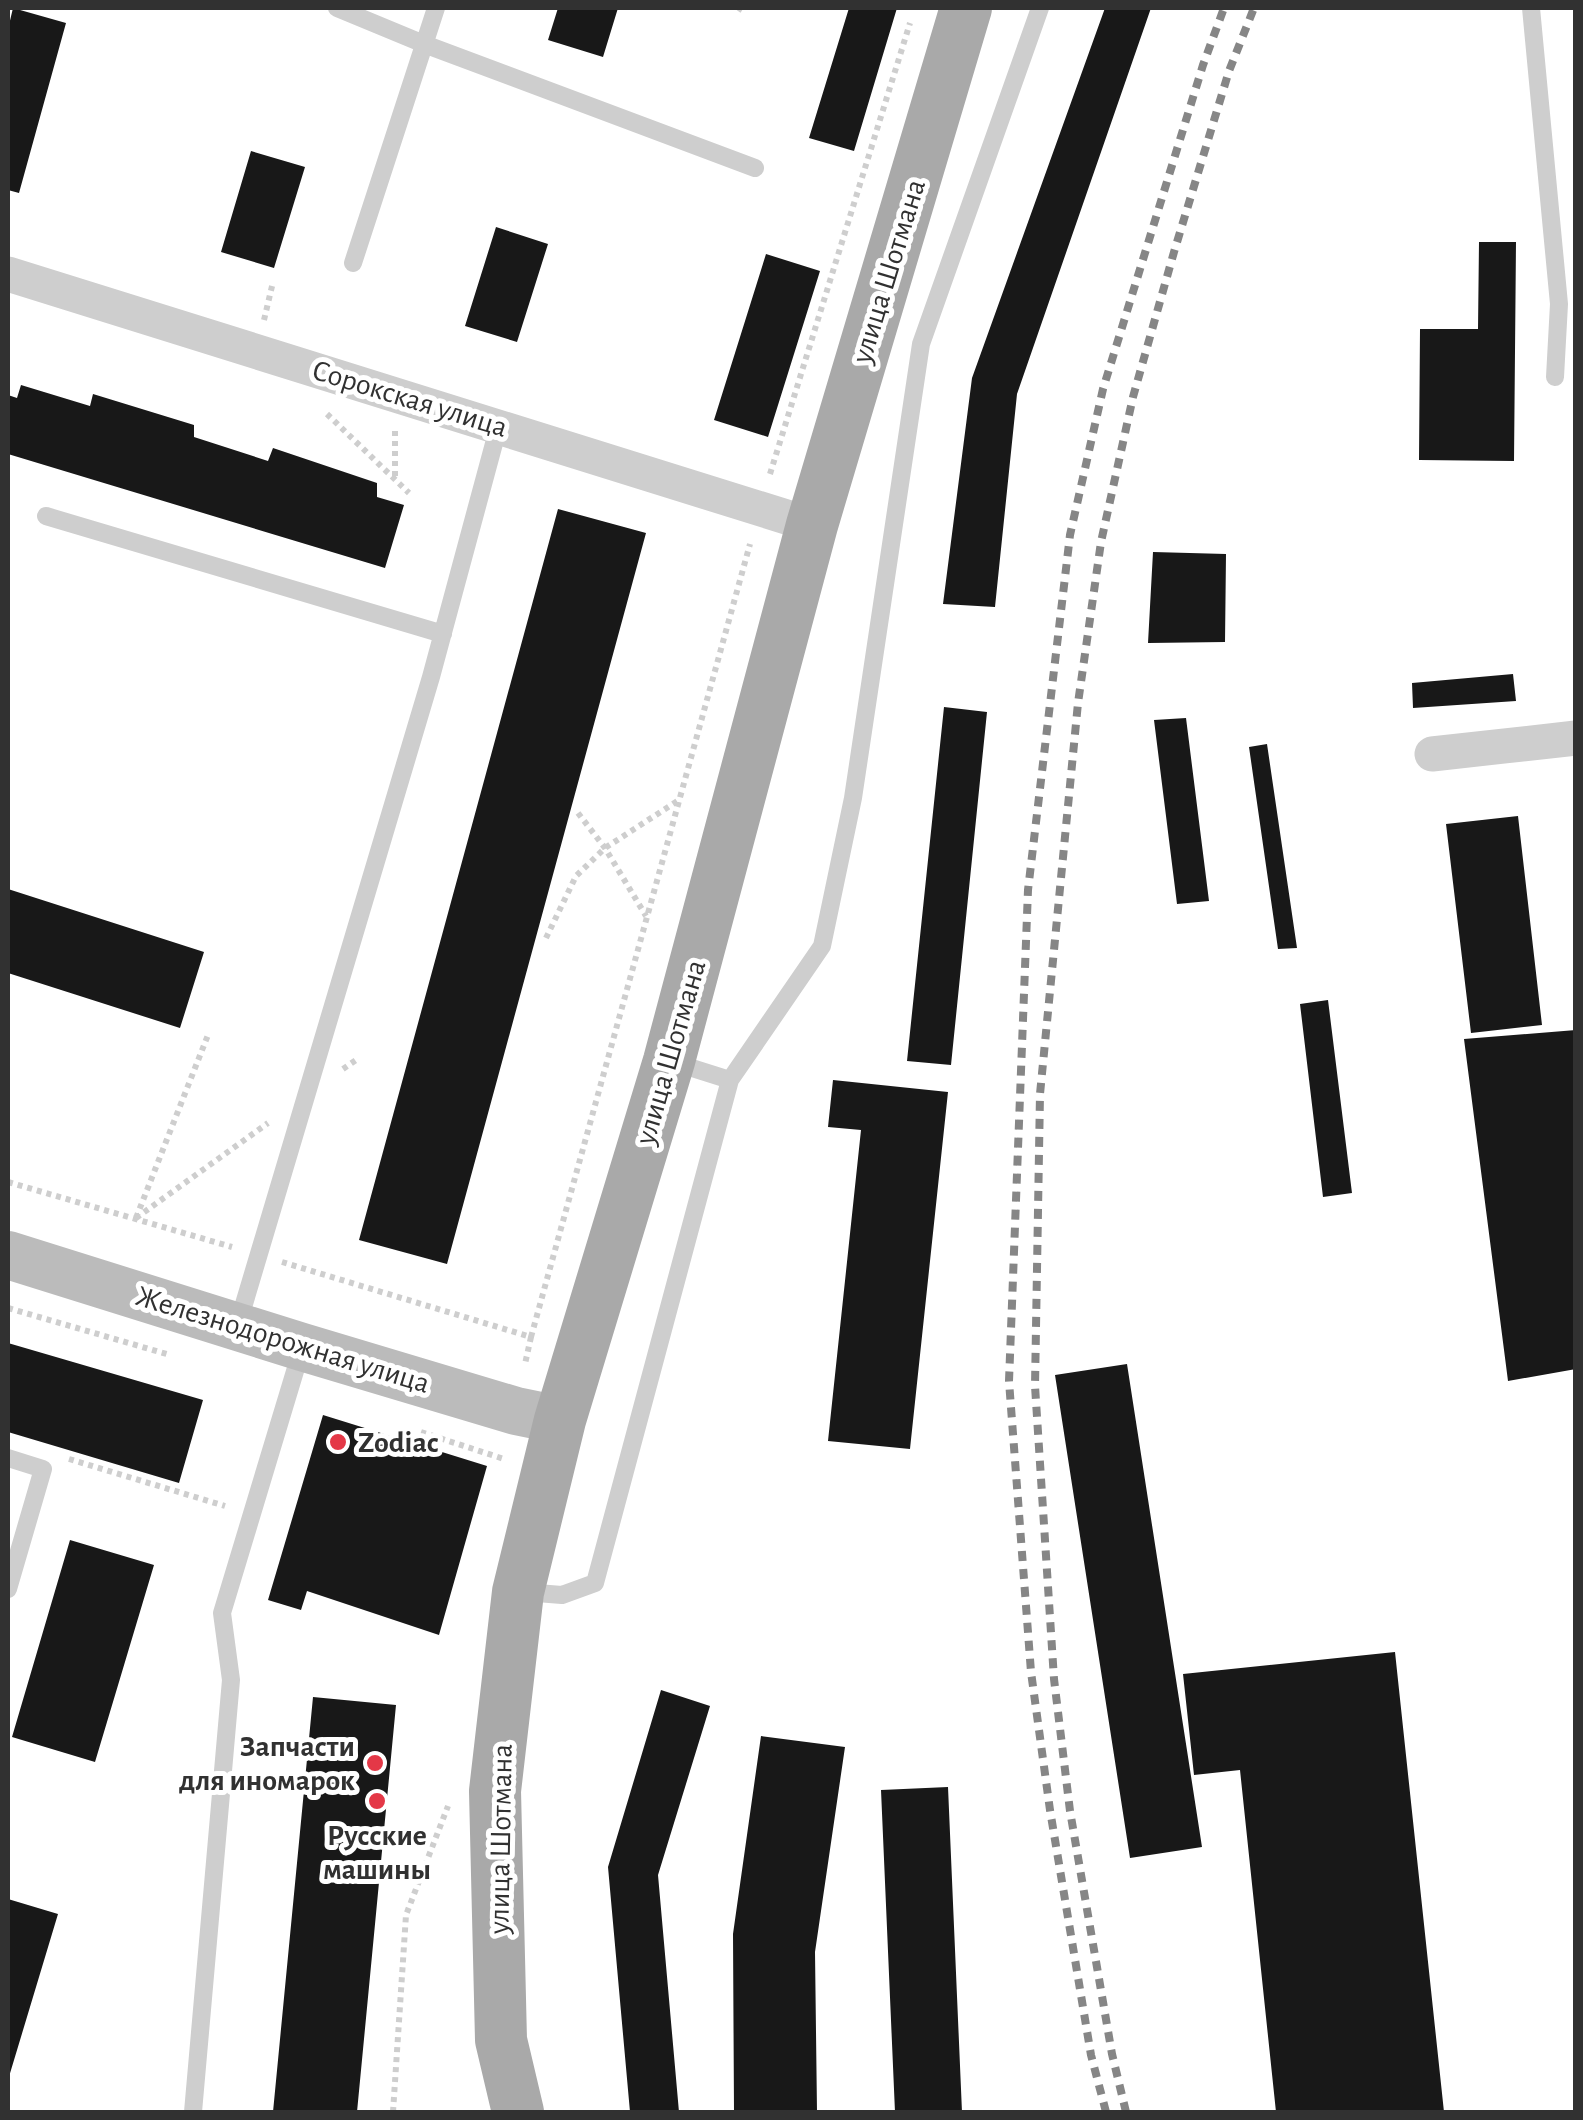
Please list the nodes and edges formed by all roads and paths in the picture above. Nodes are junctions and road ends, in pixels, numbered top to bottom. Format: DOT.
graph roads {
  1 [pos="338,8"];
  2 [pos="436,8"];
  3 [pos="914,8"];
  4 [pos="966,8"];
  5 [pos="1040,8"];
  6 [pos="1530,8"];
  7 [pos="424,44"];
  8 [pos="755,168"];
  9 [pos="353,263"];
  10 [pos="8,274"];
  11 [pos="1555,376"];
  12 [pos="316,403"];
  13 [pos="499,426"];
  14 [pos="409,493"];
  15 [pos="759,509"];
  16 [pos="46,516"];
  17 [pos="812,525"];
  18 [pos="443,634"];
  19 [pos="1576,738"];
  20 [pos="1432,754"];
  21 [pos="679,800"];
  22 [pos="578,813"];
  23 [pos="605,848"];
  24 [pos="647,917"];
  25 [pos="546,938"];
  26 [pos="208,1035"];
  27 [pos="356,1060"];
  28 [pos="669,1061"];
  29 [pos="730,1080"];
  30 [pos="307,1096"];
  31 [pos="8,1182"];
  32 [pos="135,1219"];
  33 [pos="8,1254"];
  34 [pos="260,1255"];
  35 [pos="8,1308"];
  36 [pos="238,1324"];
  37 [pos="531,1337"];
  38 [pos="302,1347"];
  39 [pos="178,1357"];
  40 [pos="538,1415"];
  41 [pos="416,1430"];
  42 [pos="8,1458"];
  43 [pos="504,1459"];
  44 [pos="29,1464"];
  45 [pos="501,1478"];
  46 [pos="252,1514"];
  47 [pos="8,1589"];
  48 [pos="518,1592"];
  49 [pos="453,1814"];
  50 [pos="193,2112"];
  51 [pos="393,2112"];
  52 [pos="518,2112"];
  1 -- 7 [label="lane"];
  2 -- 7 [label="lane"];
  3 -- 15 [label="path"];
  4 -- 17 [label="main road, улица Шотмана"];
  5 -- 29 [label="lane"];
  6 -- 11 [label="lane"];
  7 -- 8 [label="lane"];
  7 -- 9 [label="lane"];
  10 -- 13 [label="street, Сорокская улица"];
  12 -- 14 [label="path"];
  13 -- 15 [label="street, Сорокская улица"];
  13 -- 18 [label="lane"];
  15 -- 17 [label="street, Сорокская улица"];
  15 -- 21 [label="path"];
  16 -- 18 [label="lane"];
  17 -- 28 [label="main road, улица Шотмана"];
  18 -- 30 [label="lane"];
  19 -- 20 [label="street"];
  21 -- 23 [label="path"];
  21 -- 24 [label="path"];
  22 -- 23 [label="path"];
  23 -- 24 [label="path"];
  23 -- 25 [label="path"];
  24 -- 37 [label="path"];
  26 -- 32 [label="path"];
  27 -- 30 [label="path"];
  28 -- 29 [label="lane"];
  28 -- 40 [label="main road, улица Шотмана"];
  29 -- 48 [label="lane"];
  30 -- 32 [label="path"];
  30 -- 34 [label="lane"];
  31 -- 32 [label="path"];
  32 -- 34 [label="path"];
  33 -- 36 [label="street, Железнодорожная улица"];
  34 -- 36 [label="lane"];
  34 -- 37 [label="path"];
  35 -- 39 [label="path"];
  36 -- 38 [label="street, Железнодорожная улица"];
  37 -- 40 [label="path"];
  38 -- 40 [label="street, Железнодорожная улица"];
  38 -- 46 [label="lane"];
  40 -- 43 [label="path"];
  40 -- 48 [label="main road, улица Шотмана"];
  41 -- 43 [label="path"];
  42 -- 44 [label="lane"];
  43 -- 45 [label="path"];
  44 -- 46 [label="path"];
  44 -- 47 [label="lane"];
  46 -- 50 [label="lane"];
  48 -- 52 [label="main road, улица Шотмана"];
  49 -- 51 [label="path"];
}
